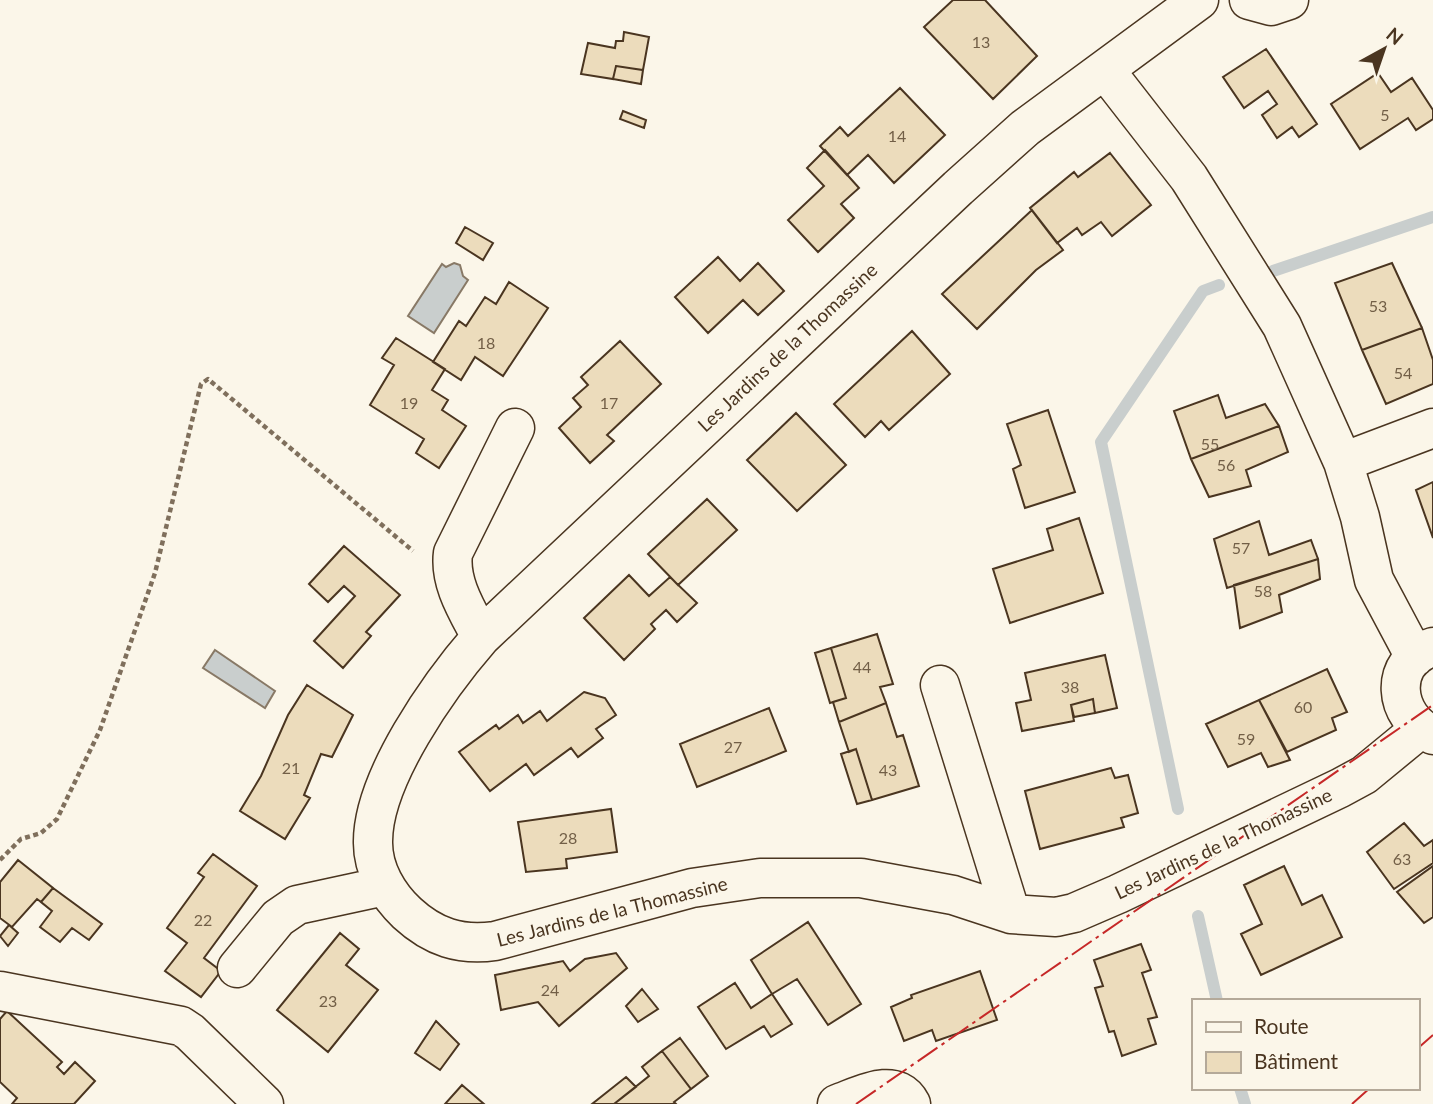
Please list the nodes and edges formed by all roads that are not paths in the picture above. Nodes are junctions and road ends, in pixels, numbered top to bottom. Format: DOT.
graph roads {
  1 [pos="1199,0"];
  2 [pos="1249,0"];
  3 [pos="1289,0"];
  4 [pos="1105,70"];
  5 [pos="515,428"];
  6 [pos="1433,428"];
  7 [pos="1343,461"];
  8 [pos="481,637"];
  9 [pos="1424,652"];
  10 [pos="940,685"];
  11 [pos="1427,732"];
  12 [pos="385,886"];
  13 [pos="1011,914"];
  14 [pos="237,968"];
  15 [pos="0,991"];
  16 [pos="264,1104"];
  17 [pos="837,1104"];
  18 [pos="911,1104"];
  1 -- 4 [label="street, Les Jardins de la Thomassine"];
  2 -- 3 [label="street"];
  4 -- 7 [label="street, Les Jardins de la Thomassine"];
  4 -- 8 [label="street, Les Jardins de la Thomassine"];
  5 -- 8 [label="street"];
  6 -- 7 [label="street"];
  7 -- 9 [label="street, Les Jardins de la Thomassine"];
  8 -- 12 [label="street, Les Jardins de la Thomassine"];
  9 -- 11 [label="street, Les Jardins de la Thomassine"];
  10 -- 13 [label="street"];
  11 -- 13 [label="street, Les Jardins de la Thomassine"];
  12 -- 13 [label="street, Les Jardins de la Thomassine"];
  12 -- 14 [label="street"];
  15 -- 16 [label="street"];
  17 -- 18 [label="street"];
}
